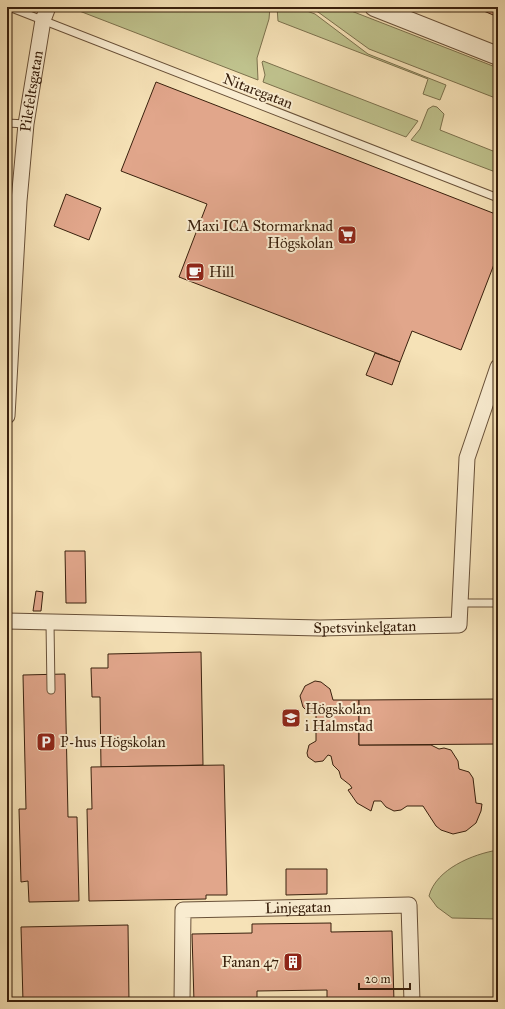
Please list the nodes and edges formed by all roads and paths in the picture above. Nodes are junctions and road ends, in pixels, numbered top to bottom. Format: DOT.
graph roads {
  1 [pos="8,7"];
  2 [pos="374,7"];
  3 [pos="46,14"];
  4 [pos="498,56"];
  5 [pos="7,123"];
  6 [pos="26,124"];
  7 [pos="498,198"];
  8 [pos="10,302"];
  9 [pos="498,367"];
  10 [pos="8,389"];
  11 [pos="7,416"];
  12 [pos="460,603"];
  13 [pos="498,603"];
  14 [pos="7,621"];
  15 [pos="50,623"];
  16 [pos="51,690"];
  17 [pos="182,1002"];
  18 [pos="412,1002"];
  1 -- 3 [label="lane, Nitaregatan"];
  2 -- 4 [label="street"];
  3 -- 6 [label="street, Pilefeltsgatan"];
  3 -- 7 [label="lane, Nitaregatan"];
  5 -- 6 [label="lane"];
  6 -- 8 [label="street, Pilefeltsgatan"];
  8 -- 10 [label="street, Pilefeltsgatan"];
  9 -- 12 [label="street, Spetsvinkelgatan"];
  10 -- 11 [label="street, Pilefeltsgatan"];
  12 -- 13 [label="lane"];
  12 -- 15 [label="street, Spetsvinkelgatan"];
  14 -- 15 [label="street, Spetsvinkelgatan"];
  15 -- 16 [label="lane"];
  17 -- 18 [label="street, Linjegatan"];
}
